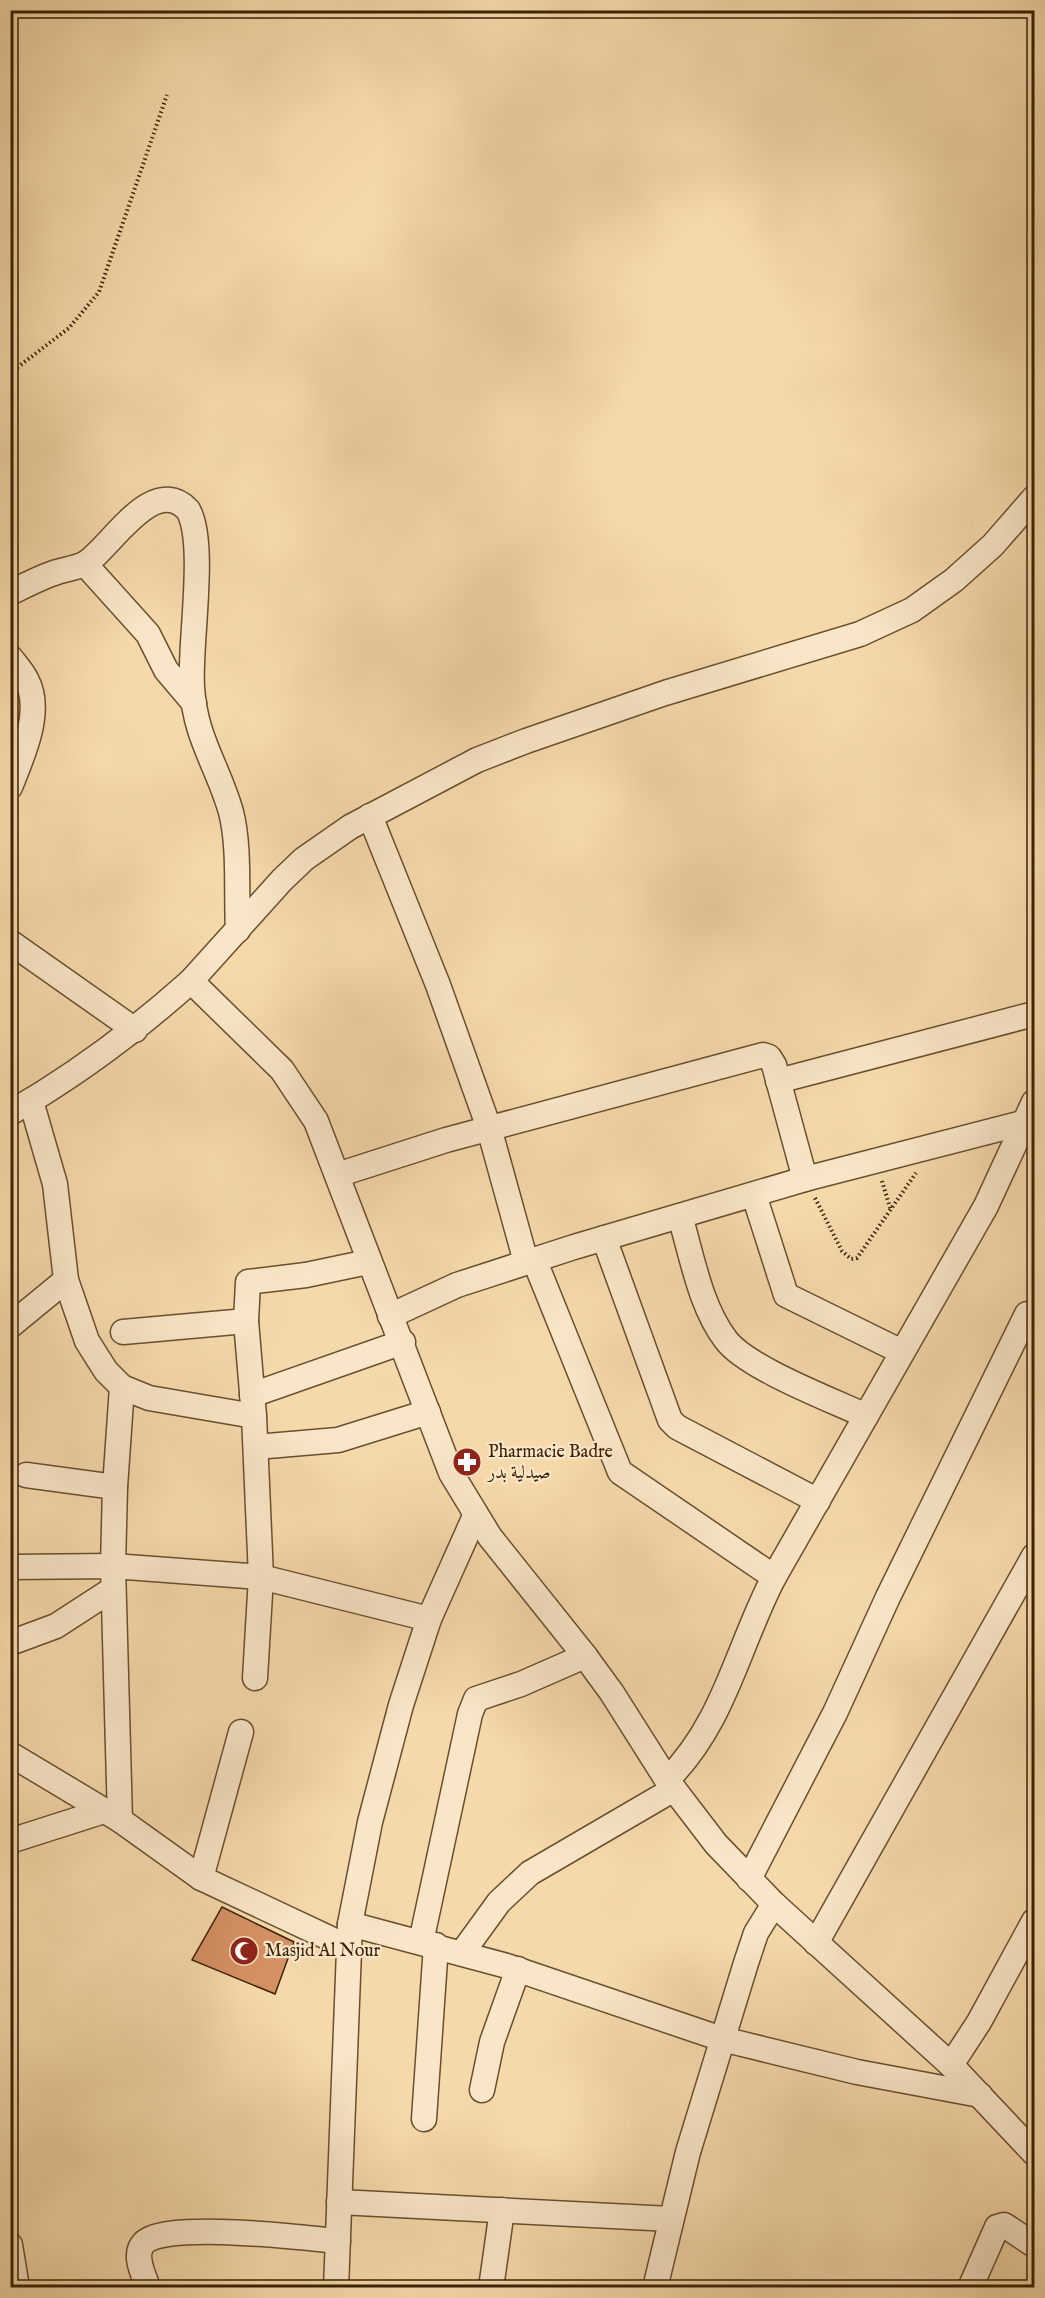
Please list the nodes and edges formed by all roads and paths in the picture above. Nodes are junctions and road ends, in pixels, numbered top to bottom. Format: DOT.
graph roads {
  1 [pos="168,95"];
  2 [pos="10,373"];
  3 [pos="1035,498"];
  4 [pos="85,564"];
  5 [pos="10,593"];
  6 [pos="10,657"];
  7 [pos="194,703"];
  8 [pos="10,787"];
  9 [pos="370,816"];
  10 [pos="238,930"];
  11 [pos="10,942"];
  12 [pos="191,981"];
  13 [pos="1035,1014"];
  14 [pos="135,1030"];
  15 [pos="778,1081"];
  16 [pos="31,1101"];
  17 [pos="10,1113"];
  18 [pos="1032,1114"];
  19 [pos="489,1128"];
  20 [pos="931,1146"];
  21 [pos="877,1161"];
  22 [pos="337,1175"];
  23 [pos="805,1179"];
  24 [pos="754,1195"];
  25 [pos="891,1212"];
  26 [pos="680,1216"];
  27 [pos="604,1238"];
  28 [pos="530,1261"];
  29 [pos="368,1262"];
  30 [pos="66,1280"];
  31 [pos="1027,1314"];
  32 [pos="390,1316"];
  33 [pos="246,1321"];
  34 [pos="10,1326"];
  35 [pos="123,1332"];
  36 [pos="403,1342"];
  37 [pos="902,1352"];
  38 [pos="122,1387"];
  39 [pos="253,1405"];
  40 [pos="428,1412"];
  41 [pos="866,1416"];
  42 [pos="256,1448"];
  43 [pos="26,1474"];
  44 [pos="115,1487"];
  45 [pos="818,1501"];
  46 [pos="475,1516"];
  47 [pos="1035,1556"];
  48 [pos="10,1567"];
  49 [pos="261,1577"];
  50 [pos="774,1577"];
  51 [pos="113,1578"];
  52 [pos="429,1619"];
  53 [pos="10,1643"];
  54 [pos="585,1656"];
  55 [pos="255,1678"];
  56 [pos="241,1732"];
  57 [pos="10,1754"];
  58 [pos="670,1785"];
  59 [pos="112,1815"];
  60 [pos="10,1841"];
  61 [pos="201,1878"];
  62 [pos="749,1879"];
  63 [pos="774,1904"];
  64 [pos="1035,1921"];
  65 [pos="349,1935"];
  66 [pos="816,1943"];
  67 [pos="428,1944"];
  68 [pos="462,1953"];
  69 [pos="518,1969"];
  70 [pos="722,2039"];
  71 [pos="951,2065"];
  72 [pos="482,2090"];
  73 [pos="980,2095"];
  74 [pos="424,2119"];
  75 [pos="1035,2153"];
  76 [pos="339,2202"];
  77 [pos="502,2210"];
  78 [pos="671,2219"];
  79 [pos="338,2241"];
  80 [pos="10,2245"];
  81 [pos="1035,2245"];
  82 [pos="16,2288"];
  83 [pos="148,2288"];
  84 [pos="336,2288"];
  85 [pos="491,2288"];
  86 [pos="655,2288"];
  87 [pos="970,2288"];
  1 -- 2 [label="path"];
  3 -- 9 [label="street"];
  4 -- 5 [label="street"];
  4 -- 7 [label="street"];
  4 -- 7 [label="street"];
  6 -- 8 [label="street"];
  7 -- 10 [label="street"];
  9 -- 10 [label="street"];
  9 -- 19 [label="street"];
  10 -- 12 [label="street"];
  11 -- 14 [label="street"];
  12 -- 14 [label="street"];
  12 -- 22 [label="street"];
  13 -- 15 [label="street"];
  14 -- 16 [label="street"];
  15 -- 19 [label="street"];
  15 -- 23 [label="street"];
  16 -- 17 [label="street"];
  16 -- 30 [label="street"];
  18 -- 20 [label="street"];
  18 -- 37 [label="street"];
  19 -- 22 [label="street"];
  19 -- 28 [label="street"];
  20 -- 21 [label="street"];
  20 -- 25 [label="path"];
  21 -- 23 [label="street"];
  21 -- 25 [label="path"];
  22 -- 29 [label="street"];
  23 -- 24 [label="street"];
  23 -- 25 [label="path"];
  24 -- 26 [label="street"];
  24 -- 37 [label="street"];
  26 -- 27 [label="street"];
  26 -- 41 [label="street"];
  27 -- 28 [label="street"];
  27 -- 45 [label="street"];
  28 -- 32 [label="street"];
  28 -- 50 [label="street"];
  29 -- 32 [label="street"];
  29 -- 33 [label="street"];
  30 -- 34 [label="street"];
  30 -- 38 [label="street"];
  31 -- 62 [label="street"];
  32 -- 36 [label="street"];
  33 -- 35 [label="street"];
  33 -- 39 [label="street"];
  36 -- 39 [label="street"];
  36 -- 40 [label="street"];
  37 -- 41 [label="street"];
  38 -- 39 [label="street"];
  38 -- 44 [label="street"];
  39 -- 42 [label="street"];
  40 -- 42 [label="street"];
  40 -- 46 [label="street"];
  41 -- 45 [label="street"];
  42 -- 49 [label="street"];
  43 -- 44 [label="street"];
  44 -- 51 [label="street"];
  45 -- 50 [label="street"];
  46 -- 52 [label="street"];
  46 -- 54 [label="street"];
  47 -- 66 [label="street"];
  48 -- 51 [label="street"];
  49 -- 51 [label="street"];
  49 -- 52 [label="street"];
  49 -- 55 [label="street"];
  50 -- 58 [label="street"];
  51 -- 53 [label="street"];
  51 -- 59 [label="street"];
  52 -- 65 [label="street"];
  54 -- 58 [label="street"];
  54 -- 67 [label="street"];
  56 -- 61 [label="street"];
  57 -- 59 [label="street"];
  58 -- 62 [label="street"];
  58 -- 68 [label="street"];
  59 -- 60 [label="street"];
  59 -- 61 [label="street"];
  61 -- 65 [label="street"];
  62 -- 63 [label="street"];
  63 -- 66 [label="street"];
  63 -- 70 [label="street"];
  64 -- 71 [label="street"];
  65 -- 67 [label="street"];
  65 -- 76 [label="street"];
  66 -- 71 [label="street"];
  67 -- 68 [label="street"];
  67 -- 74 [label="street"];
  68 -- 69 [label="street"];
  69 -- 70 [label="street"];
  69 -- 72 [label="street"];
  70 -- 73 [label="street"];
  70 -- 78 [label="street"];
  71 -- 73 [label="street"];
  73 -- 75 [label="street"];
  76 -- 77 [label="street"];
  76 -- 79 [label="street"];
  77 -- 78 [label="street"];
  77 -- 85 [label="street"];
  78 -- 86 [label="street"];
  79 -- 83 [label="street"];
  79 -- 84 [label="street"];
  80 -- 82 [label="street"];
  81 -- 87 [label="street"];
}
